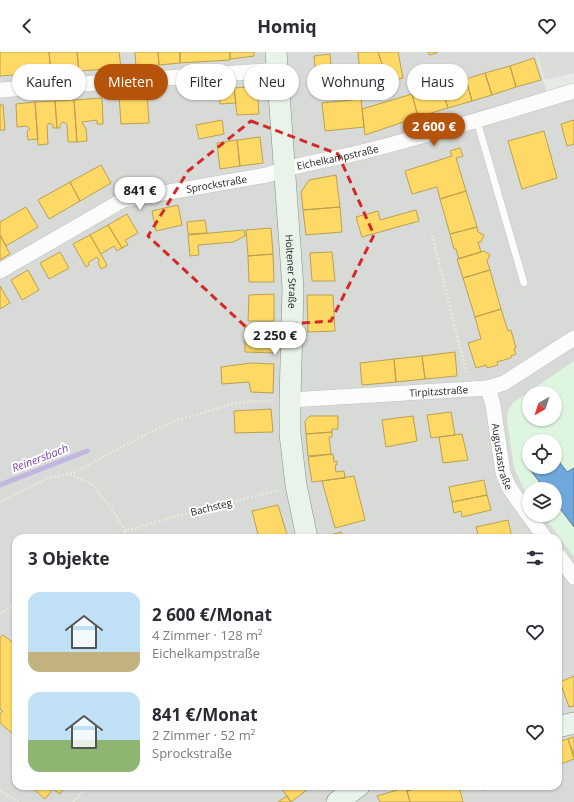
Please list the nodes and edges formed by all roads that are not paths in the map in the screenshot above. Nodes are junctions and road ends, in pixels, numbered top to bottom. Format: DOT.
graph roads {
  1 [pos="277,61"];
  2 [pos="0,90"];
  3 [pos="574,91"];
  4 [pos="477,121"];
  5 [pos="285,169"];
  6 [pos="0,271"];
  7 [pos="524,283"];
  8 [pos="574,338"];
  9 [pos="488,388"];
  10 [pos="290,400"];
  11 [pos="306,534"];
  12 [pos="542,534"];
  13 [pos="562,560"];
  14 [pos="574,577"];
  15 [pos="574,723"];
  16 [pos="562,726"];
  17 [pos="352,790"];
  18 [pos="340,797"];
  1 -- 2 [label="street"];
  1 -- 5 [label="main road, Holtener Straße"];
  3 -- 4 [label="street, Eichelkampstraße"];
  4 -- 5 [label="street, Eichelkampstraße"];
  4 -- 7 [label="lane"];
  5 -- 6 [label="street, Sprockstraße"];
  5 -- 10 [label="main road, Holtener Straße"];
  8 -- 9 [label="street, Tirpitzstraße"];
  9 -- 10 [label="street, Tirpitzstraße"];
  9 -- 12 [label="street, Augustastraße"];
  10 -- 11 [label="main road, Holtener Straße"];
  13 -- 14 [label="street"];
  15 -- 16 [label="main road"];
  17 -- 18 [label="main road"];
}
